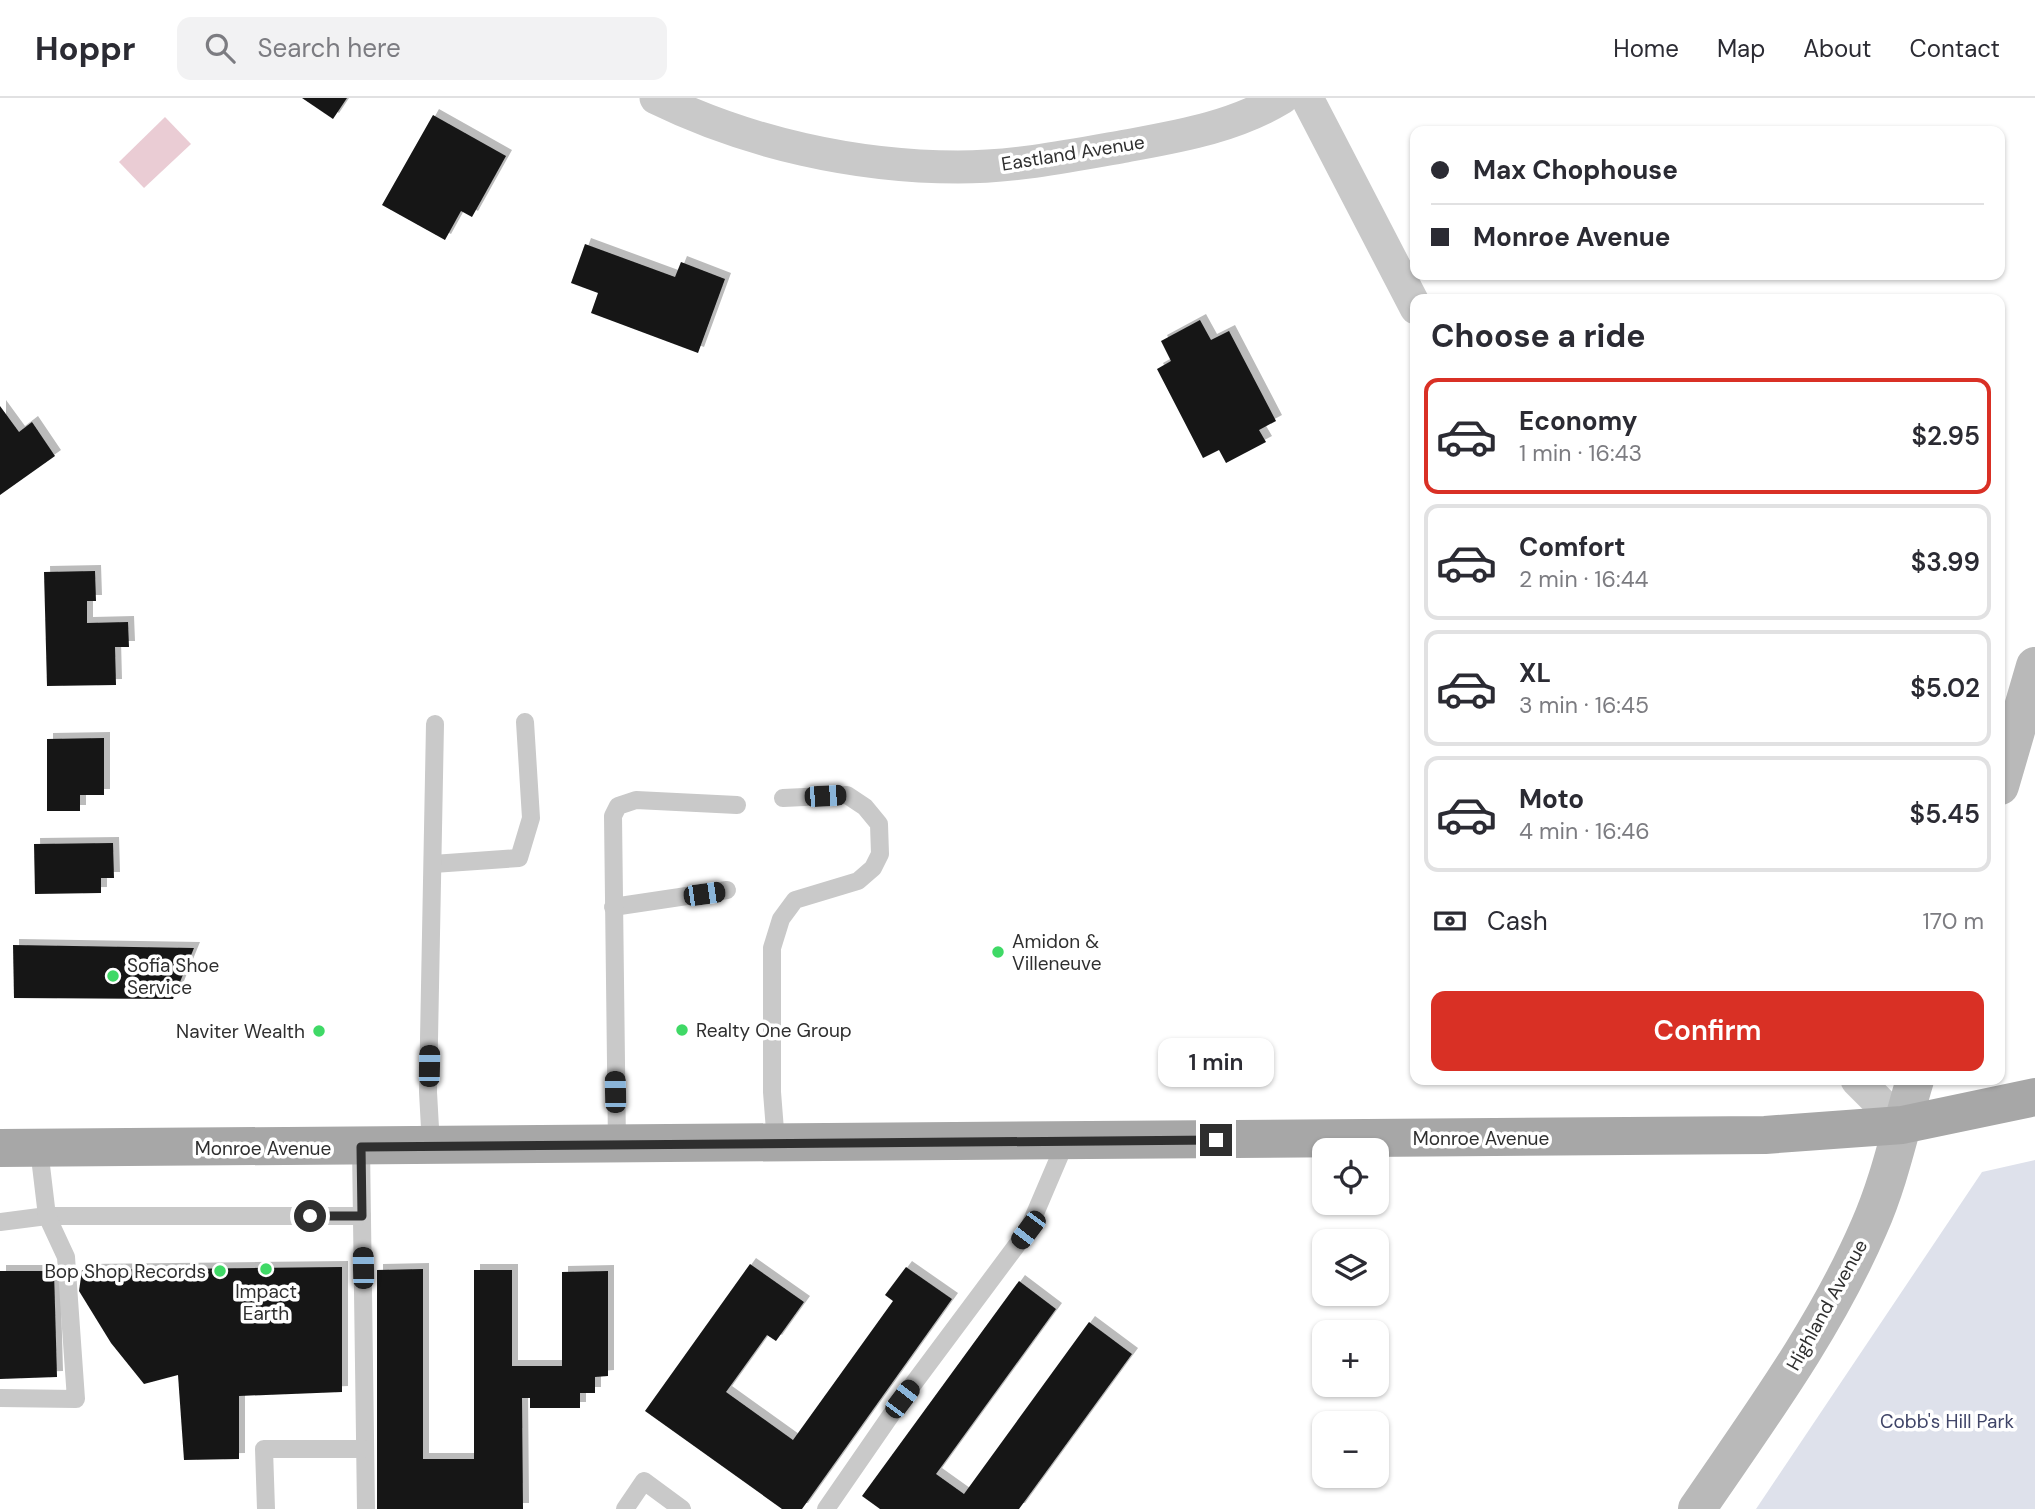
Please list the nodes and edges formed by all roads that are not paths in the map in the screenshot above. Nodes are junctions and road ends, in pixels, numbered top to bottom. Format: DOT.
graph roads {
  1 [pos="656,98"];
  2 [pos="1282,98"];
  3 [pos="1307,98"];
  4 [pos="1410,296"];
  5 [pos="2035,666"];
  6 [pos="525,723"];
  7 [pos="435,724"];
  8 [pos="2005,769"];
  9 [pos="783,798"];
  10 [pos="737,806"];
  11 [pos="433,864"];
  12 [pos="727,890"];
  13 [pos="613,907"];
  14 [pos="1862,1085"];
  15 [pos="1914,1085"];
  16 [pos="2035,1097"];
  17 [pos="1902,1125"];
  18 [pos="1066,1141"];
  19 [pos="776,1143"];
  20 [pos="617,1145"];
  21 [pos="431,1146"];
  22 [pos="361,1147"];
  23 [pos="0,1148"];
  24 [pos="39,1149"];
  25 [pos="47,1216"];
  26 [pos="362,1216"];
  27 [pos="0,1222"];
  28 [pos="0,1398"];
  29 [pos="365,1450"];
  30 [pos="266,1509"];
  31 [pos="366,1509"];
  32 [pos="625,1509"];
  33 [pos="682,1509"];
  34 [pos="825,1509"];
  35 [pos="1697,1509"];
  1 -- 2 [label="street, Eastland Avenue"];
  3 -- 4 [label="street"];
  5 -- 8 [label="street"];
  6 -- 11 [label="lane"];
  7 -- 11 [label="lane"];
  9 -- 19 [label="lane"];
  10 -- 13 [label="lane"];
  11 -- 21 [label="lane"];
  12 -- 13 [label="lane"];
  13 -- 20 [label="lane"];
  14 -- 17 [label="street"];
  15 -- 17 [label="street, Highland Avenue"];
  16 -- 17 [label="main road, Monroe Avenue"];
  17 -- 18 [label="main road, Monroe Avenue"];
  17 -- 35 [label="street, Highland Avenue"];
  18 -- 19 [label="main road, Monroe Avenue"];
  18 -- 34 [label="lane"];
  19 -- 20 [label="main road, Monroe Avenue"];
  20 -- 21 [label="main road, Monroe Avenue"];
  21 -- 22 [label="main road, Monroe Avenue"];
  22 -- 24 [label="main road, Monroe Avenue"];
  22 -- 26 [label="lane"];
  23 -- 24 [label="main road, Monroe Avenue"];
  24 -- 25 [label="lane"];
  25 -- 26 [label="lane"];
  25 -- 27 [label="lane"];
  25 -- 28 [label="lane"];
  26 -- 29 [label="lane"];
  29 -- 30 [label="lane"];
  29 -- 31 [label="lane"];
  32 -- 33 [label="lane"];
}
